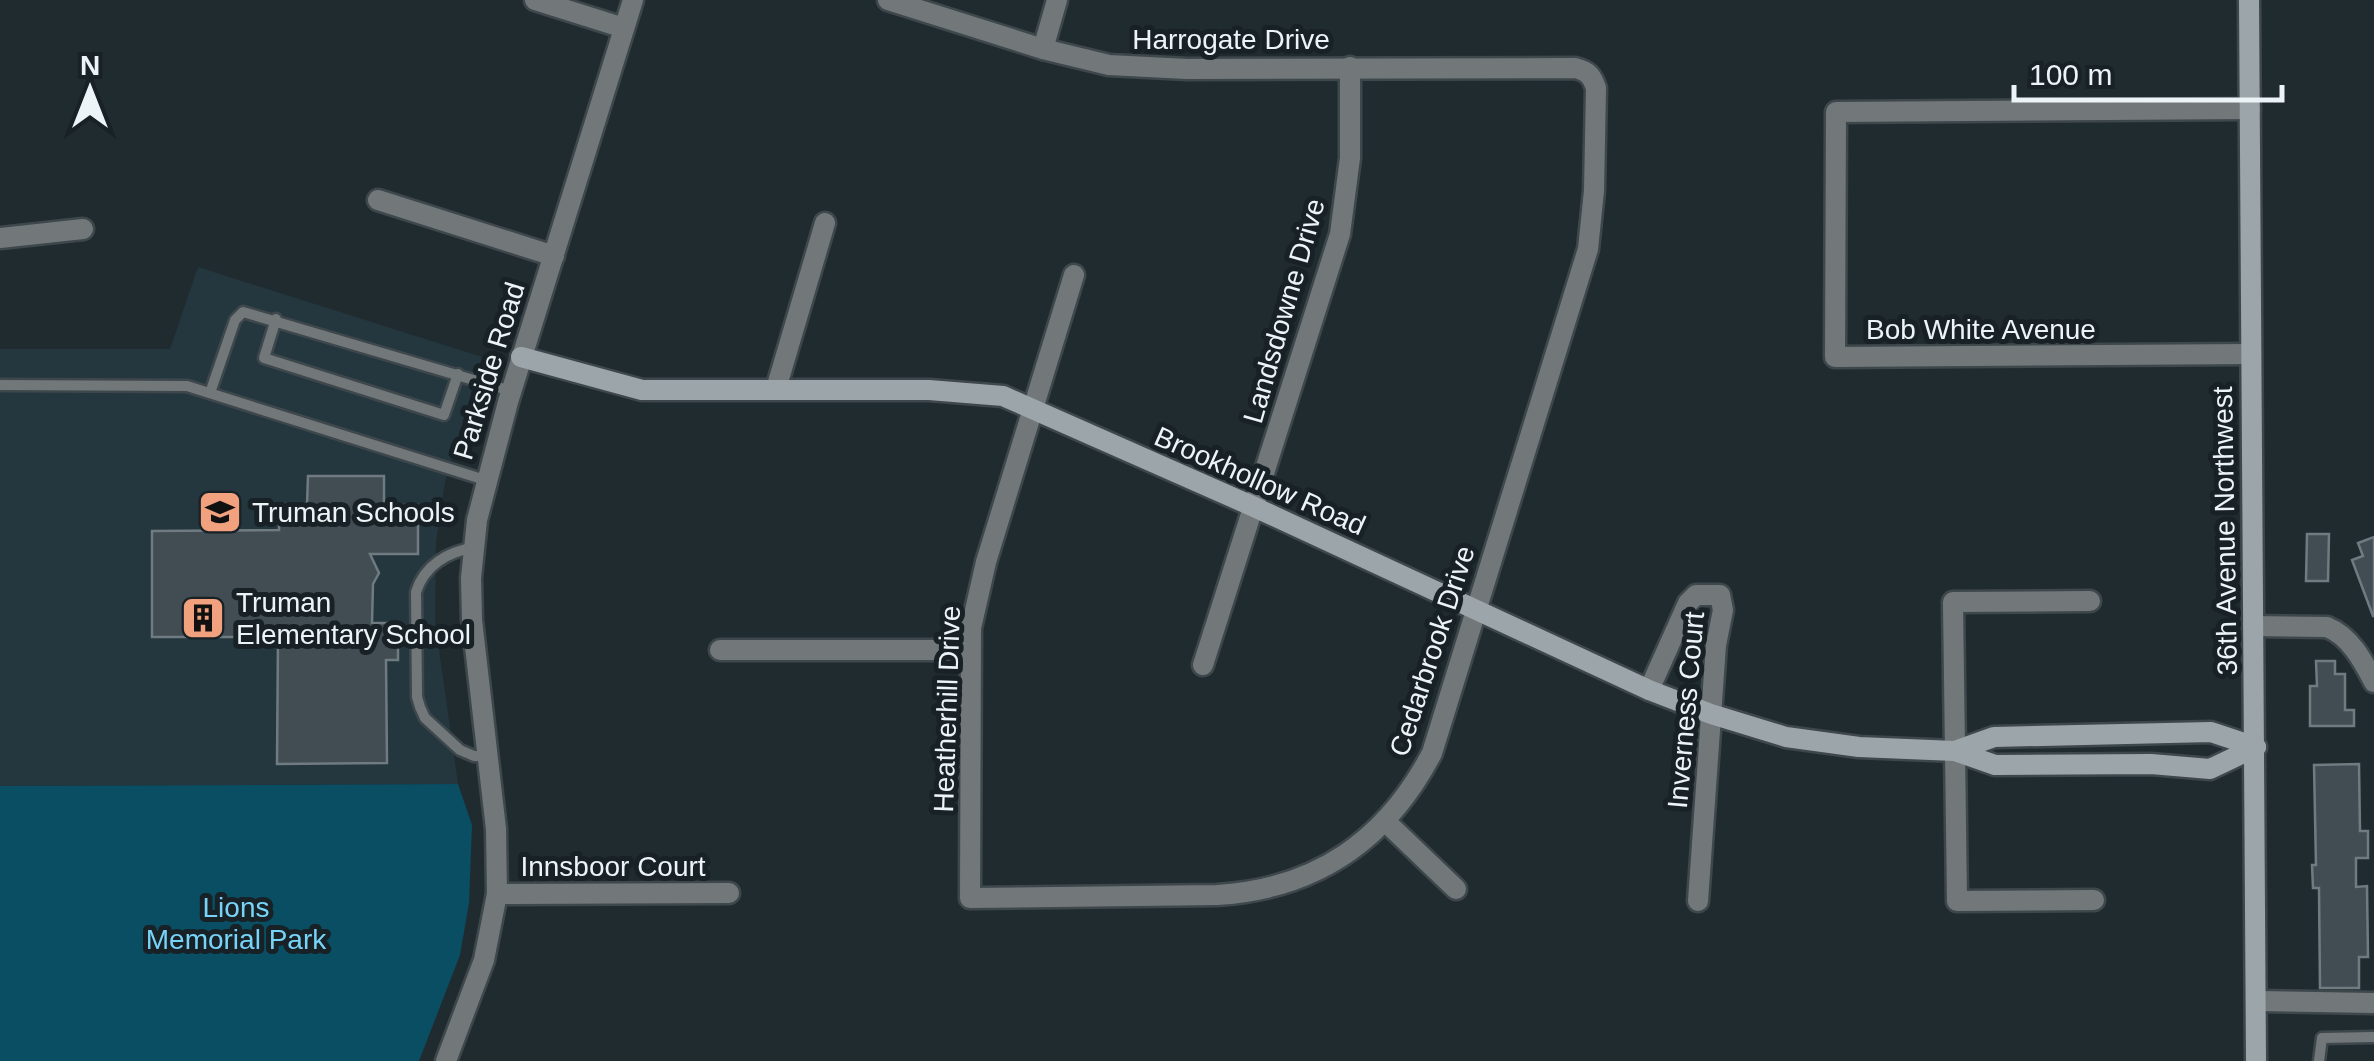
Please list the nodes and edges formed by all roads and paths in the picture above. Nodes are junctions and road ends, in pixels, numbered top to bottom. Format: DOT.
graph roads {
  1 [pos="535,0"];
  2 [pos="633,0"];
  3 [pos="888,0"];
  4 [pos="1057,0"];
  5 [pos="2248,0"];
  6 [pos="624,28"];
  7 [pos="1043,49"];
  8 [pos="1350,68"];
  9 [pos="1584,70"];
  10 [pos="2250,109"];
  11 [pos="378,200"];
  12 [pos="824,223"];
  13 [pos="83,229"];
  14 [pos="0,238"];
  15 [pos="554,256"];
  16 [pos="1074,275"];
  17 [pos="276,319"];
  18 [pos="2251,354"];
  19 [pos="522,358"];
  20 [pos="458,374"];
  21 [pos="0,385"];
  22 [pos="776,389"];
  23 [pos="511,390"];
  24 [pos="210,393"];
  25 [pos="1033,410"];
  26 [pos="485,480"];
  27 [pos="1252,506"];
  28 [pos="474,548"];
  29 [pos="2090,601"];
  30 [pos="1476,610"];
  31 [pos="2253,626"];
  32 [pos="720,650"];
  33 [pos="970,650"];
  34 [pos="1203,665"];
  35 [pos="2374,682"];
  36 [pos="1649,690"];
  37 [pos="1711,714"];
  38 [pos="2256,748"];
  39 [pos="1955,751"];
  40 [pos="488,756"];
  41 [pos="1385,821"];
  42 [pos="1456,889"];
  43 [pos="729,892"];
  44 [pos="497,894"];
  45 [pos="970,898"];
  46 [pos="2094,900"];
  47 [pos="1698,901"];
  48 [pos="2256,1001"];
  49 [pos="2374,1003"];
  50 [pos="2374,1038"];
  51 [pos="446,1061"];
  52 [pos="2256,1061"];
  53 [pos="2318,1061"];
  1 -- 6 [label="street"];
  2 -- 6 [label="street, Parkside Road"];
  3 -- 7 [label="street, Harrogate Drive"];
  4 -- 7 [label="street"];
  5 -- 10 [label="street, 36th Avenue Northwest"];
  6 -- 15 [label="street, Parkside Road"];
  7 -- 8 [label="street, Harrogate Drive"];
  8 -- 9 [label="street, Harrogate Drive"];
  8 -- 27 [label="street, Landsdowne Drive"];
  9 -- 30 [label="street, Cedarbrook Drive"];
  10 -- 18 [label="street, 36th Avenue Northwest"];
  10 -- 18 [label="street, Bob White Avenue"];
  11 -- 15 [label="street"];
  12 -- 22 [label="street"];
  13 -- 14 [label="street"];
  15 -- 19 [label="street, Parkside Road"];
  16 -- 25 [label="street, Heatherhill Drive"];
  17 -- 20 [label="lane"];
  17 -- 20 [label="lane"];
  17 -- 24 [label="lane"];
  18 -- 31 [label="street, 36th Avenue Northwest"];
  19 -- 22 [label="street, Brookhollow Road"];
  19 -- 23 [label="street, Parkside Road"];
  20 -- 23 [label="lane"];
  21 -- 24 [label="lane"];
  22 -- 25 [label="street, Brookhollow Road"];
  23 -- 26 [label="street, Parkside Road"];
  24 -- 26 [label="lane"];
  25 -- 27 [label="street, Brookhollow Road"];
  25 -- 33 [label="street, Heatherhill Drive"];
  26 -- 28 [label="street, Parkside Road"];
  27 -- 30 [label="street, Brookhollow Road"];
  27 -- 34 [label="street, Landsdowne Drive"];
  28 -- 40 [label="street, Parkside Road"];
  28 -- 40 [label="lane"];
  29 -- 39 [label="street"];
  30 -- 36 [label="street, Brookhollow Road"];
  30 -- 41 [label="street, Cedarbrook Drive"];
  31 -- 35 [label="street"];
  31 -- 38 [label="street, 36th Avenue Northwest"];
  32 -- 33 [label="street"];
  33 -- 45 [label="street, Heatherhill Drive"];
  36 -- 37 [label="street, Brookhollow Road"];
  36 -- 37 [label="street, Inverness Court"];
  37 -- 39 [label="street, Brookhollow Road"];
  37 -- 47 [label="street, Inverness Court"];
  38 -- 39 [label="street, Brookhollow Road"];
  38 -- 39 [label="street, Brookhollow Road"];
  38 -- 48 [label="street, 36th Avenue Northwest"];
  39 -- 46 [label="street"];
  40 -- 44 [label="street, Parkside Road"];
  41 -- 42 [label="street"];
  41 -- 45 [label="street, Cedarbrook Drive"];
  43 -- 44 [label="street, Innsboor Court"];
  44 -- 51 [label="street, Parkside Road"];
  48 -- 49 [label="street"];
  48 -- 52 [label="street, 36th Avenue Northwest"];
  50 -- 53 [label="lane"];
}
